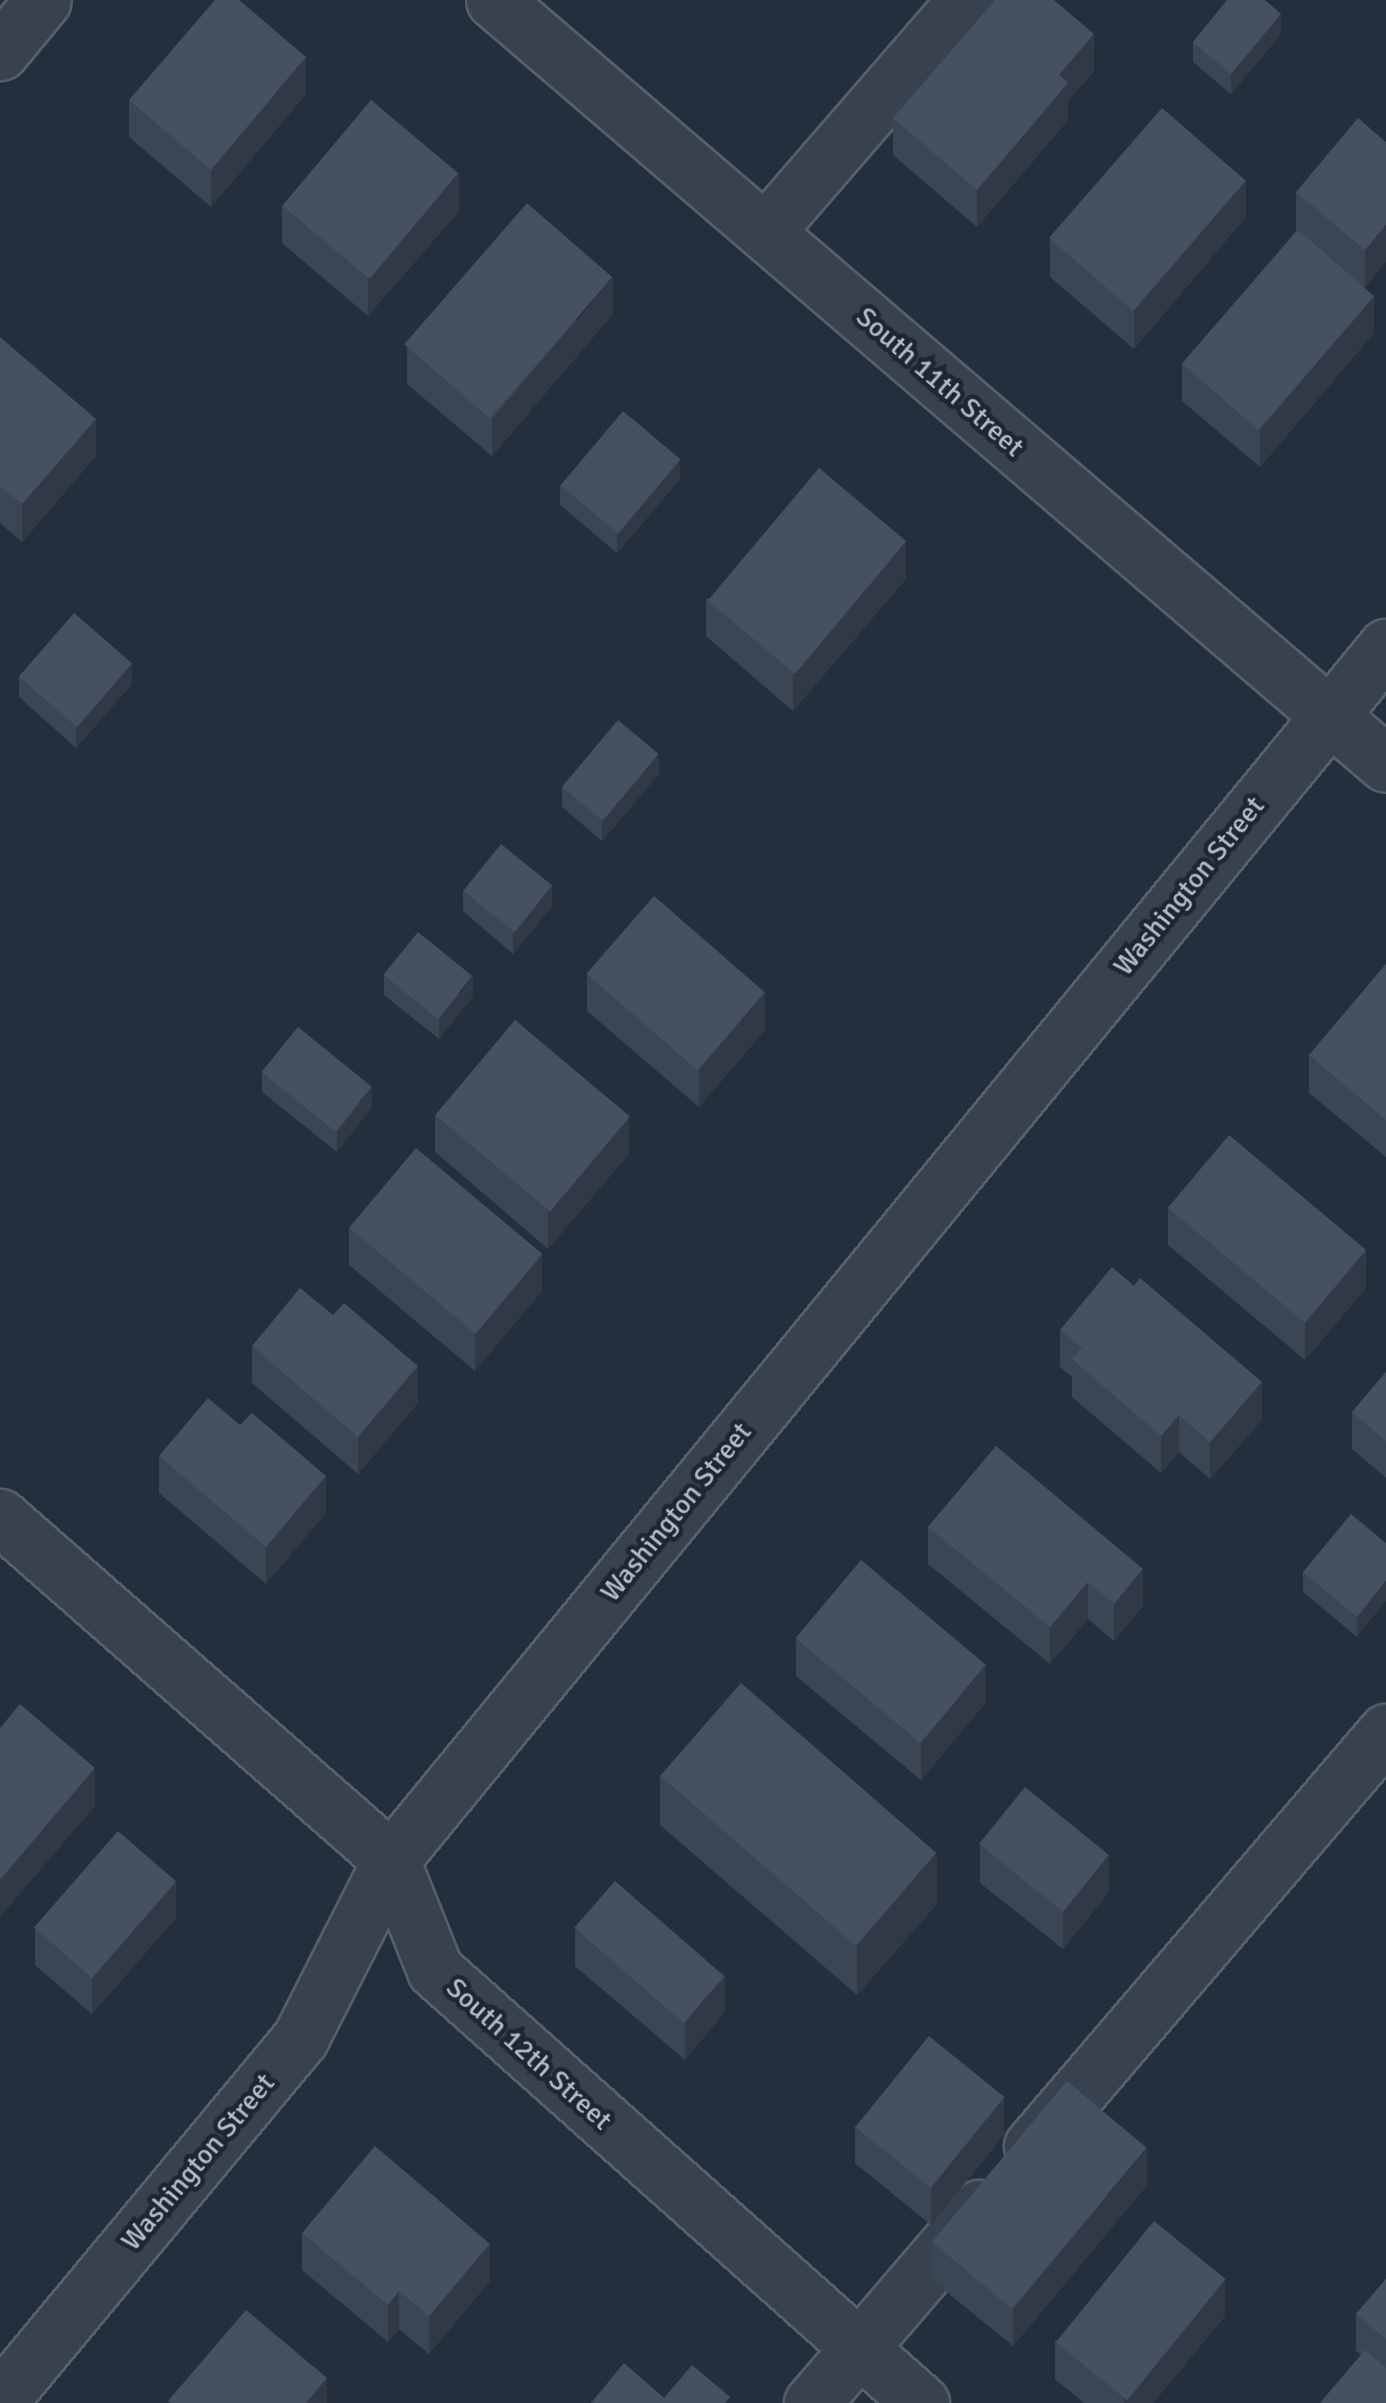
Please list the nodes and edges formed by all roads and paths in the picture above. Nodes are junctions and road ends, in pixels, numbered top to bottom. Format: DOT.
graph roads {
  1 [pos="43,0"];
  2 [pos="494,0"];
  3 [pos="966,0"];
  4 [pos="0,52"];
  5 [pos="765,232"];
  6 [pos="1386,647"];
  7 [pos="1329,715"];
  8 [pos="1386,764"];
  9 [pos="0,1517"];
  10 [pos="1386,1732"];
  11 [pos="391,1860"];
  12 [pos="859,2348"];
  13 [pos="0,2400"];
  14 [pos="812,2403"];
  15 [pos="921,2403"];
  1 -- 4 [label="street"];
  2 -- 5 [label="street, South 11th Street"];
  3 -- 5 [label="street"];
  5 -- 7 [label="street, South 11th Street"];
  6 -- 7 [label="street, Washington Street"];
  7 -- 8 [label="street, South 11th Street"];
  7 -- 11 [label="street, Washington Street"];
  9 -- 11 [label="street, South 12th Street"];
  10 -- 12 [label="street"];
  11 -- 12 [label="street, South 12th Street"];
  11 -- 13 [label="street, Washington Street"];
  12 -- 14 [label="street"];
  12 -- 15 [label="street, South 12th Street"];
}
